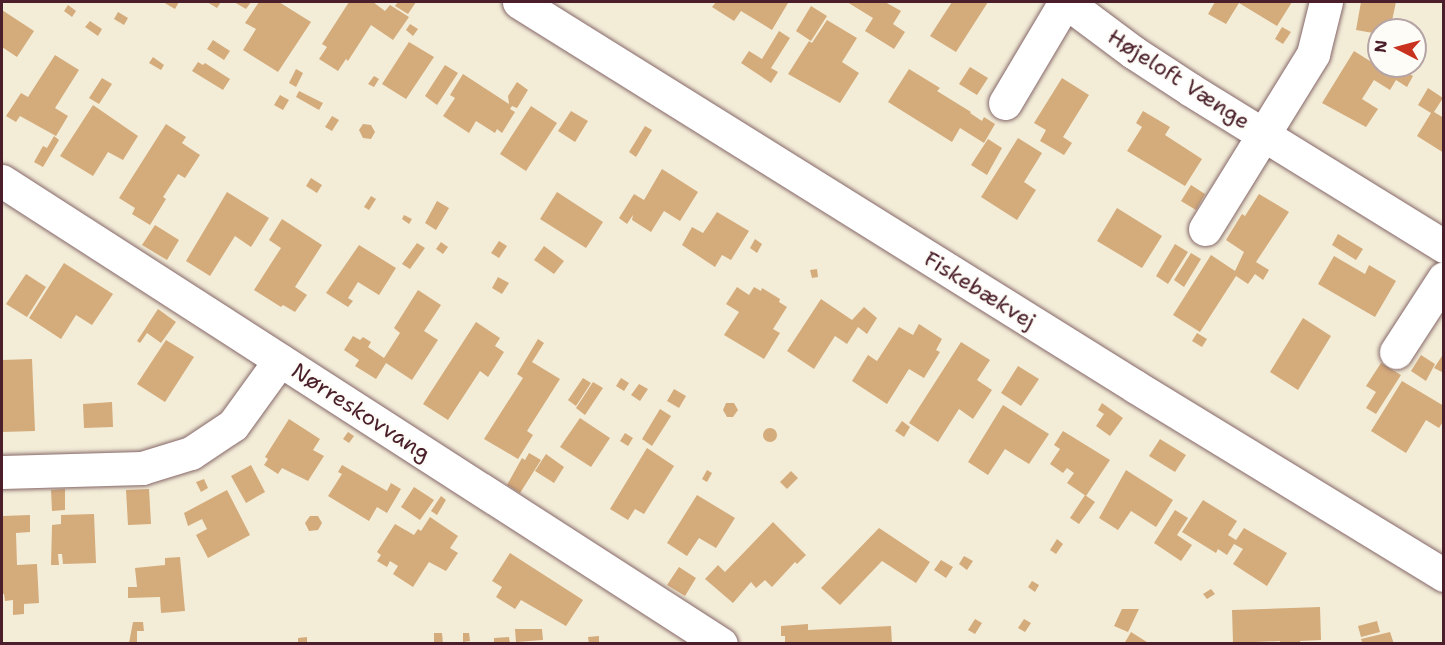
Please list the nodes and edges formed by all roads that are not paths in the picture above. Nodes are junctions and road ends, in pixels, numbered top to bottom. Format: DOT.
graph roads {
  1 [pos="519,2"];
  2 [pos="1066,2"];
  3 [pos="1326,2"];
  4 [pos="1005,103"];
  5 [pos="1263,134"];
  6 [pos="2,181"];
  7 [pos="1205,228"];
  8 [pos="1443,246"];
  9 [pos="1443,278"];
  10 [pos="1396,352"];
  11 [pos="280,360"];
  12 [pos="2,472"];
  13 [pos="1443,575"];
  14 [pos="721,644"];
  1 -- 13 [label="street, Fiskebækvej"];
  2 -- 4 [label="street, Højeloft Vænge"];
  2 -- 5 [label="street, Højeloft Vænge"];
  3 -- 5 [label="street, Højeloft Vænge"];
  5 -- 7 [label="street, Højeloft Vænge"];
  5 -- 8 [label="street, Højeloft Vænge"];
  6 -- 11 [label="street, Nørreskovvang"];
  9 -- 10 [label="street"];
  11 -- 12 [label="street"];
  11 -- 14 [label="street, Nørreskovvang"];
}
